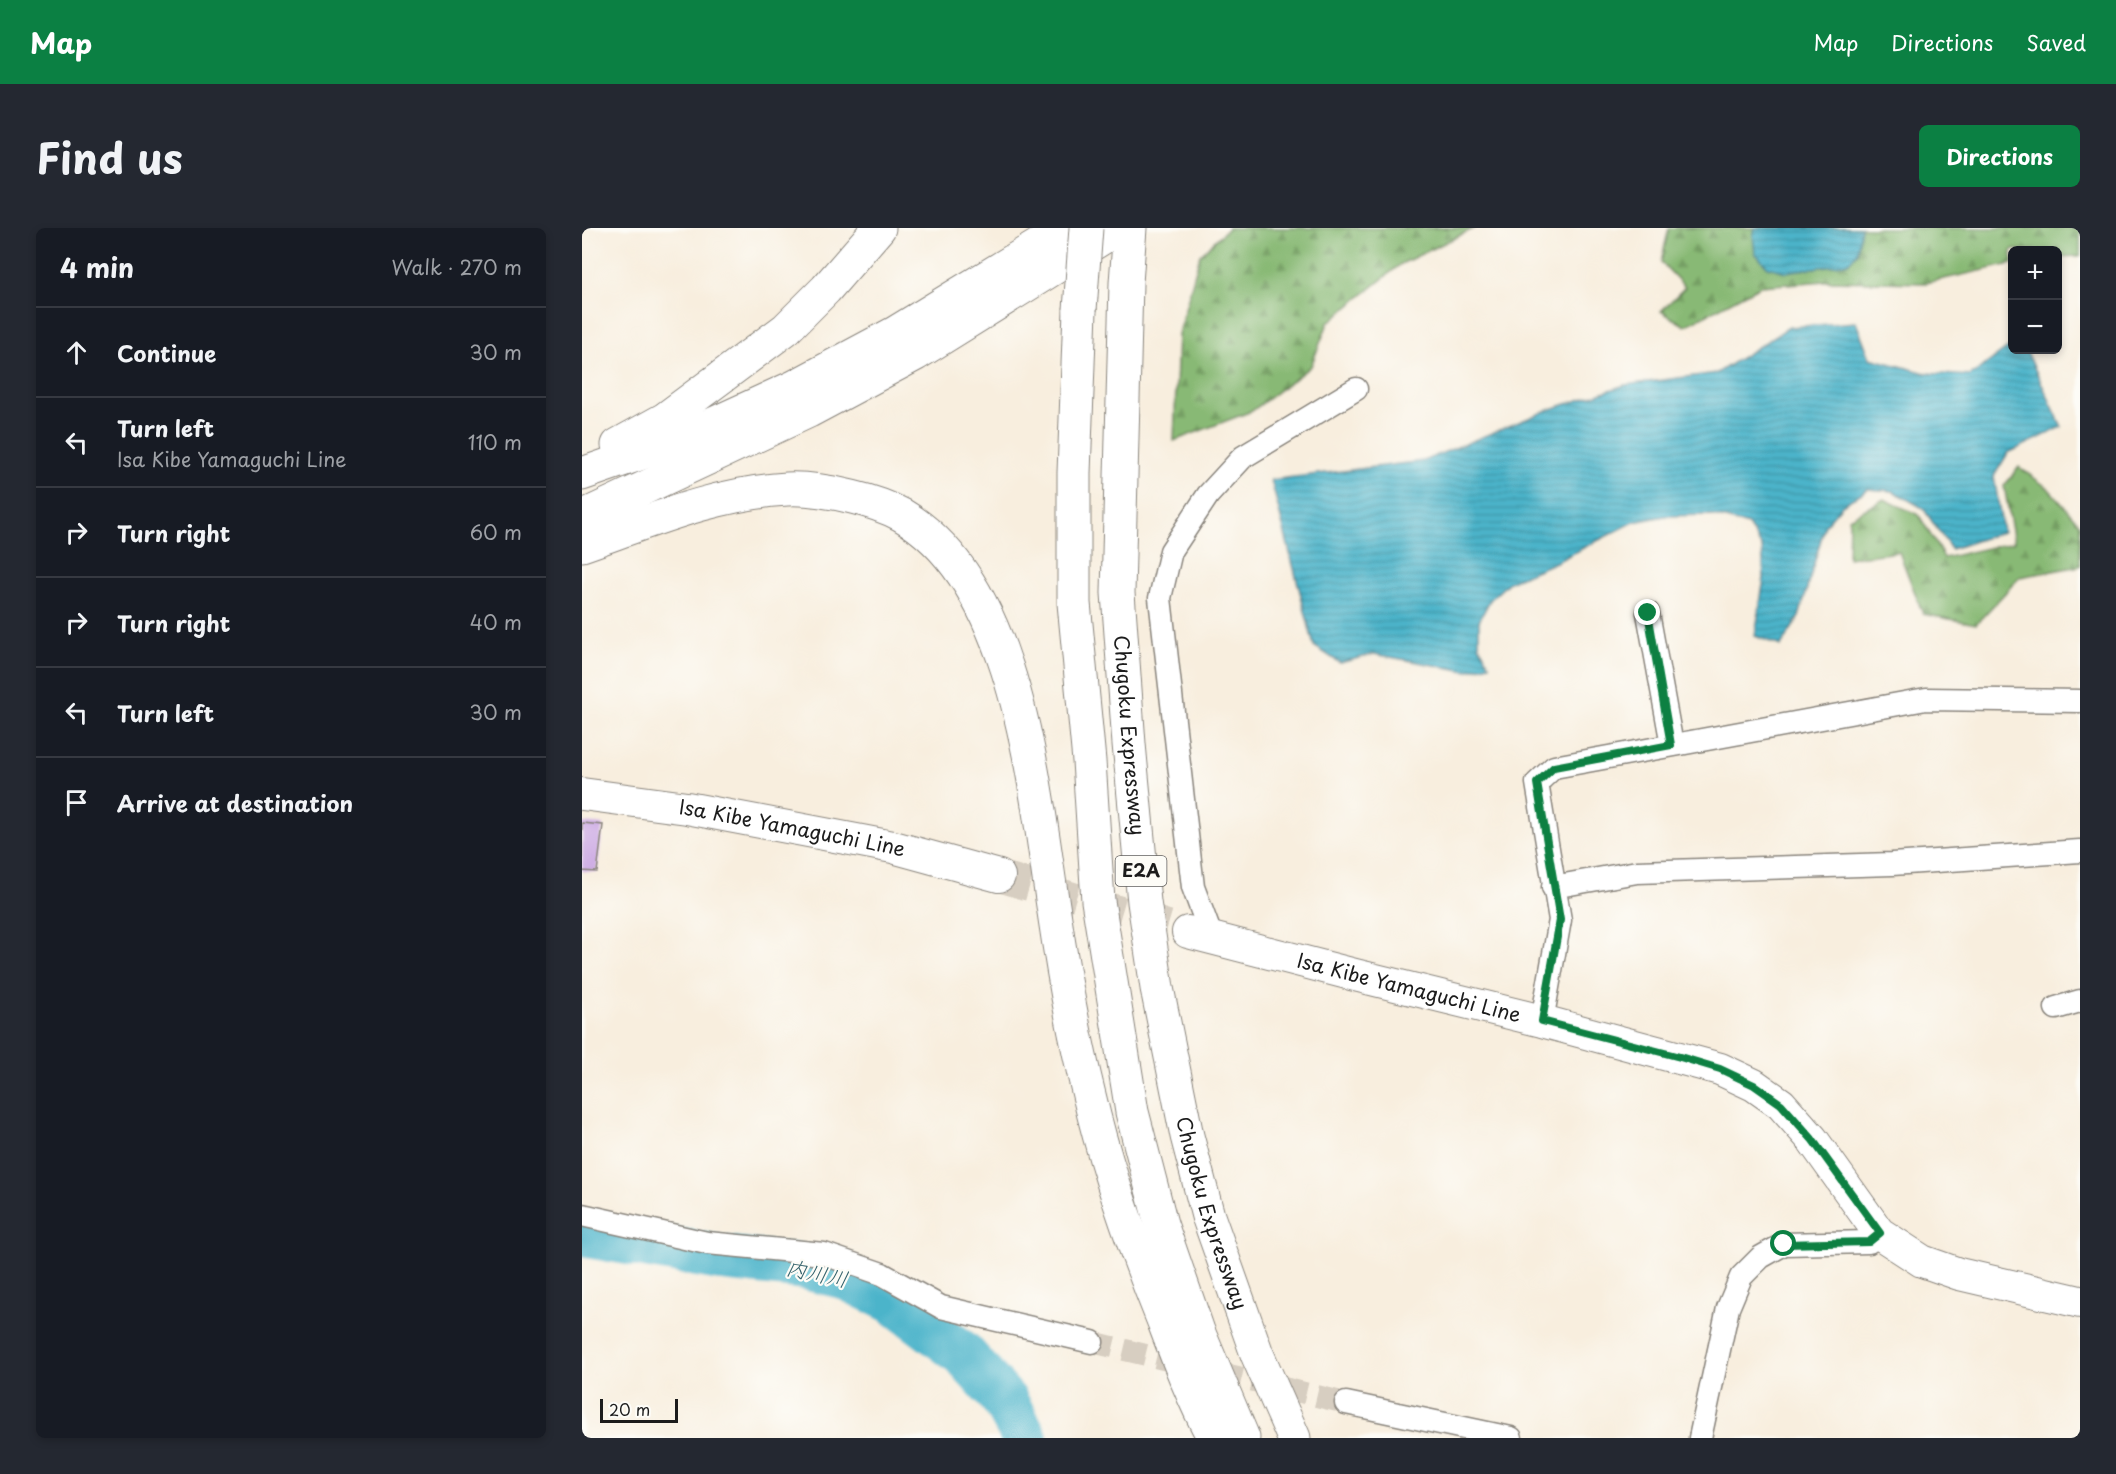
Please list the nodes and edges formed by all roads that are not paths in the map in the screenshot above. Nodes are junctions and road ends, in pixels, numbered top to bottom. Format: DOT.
graph roads {
  1 [pos="879,228"];
  2 [pos="1067,228"];
  3 [pos="1086,228"];
  4 [pos="1118,228"];
  5 [pos="1130,228"];
  6 [pos="1356,389"];
  7 [pos="582,464"];
  8 [pos="582,474"];
  9 [pos="582,517"];
  10 [pos="582,545"];
  11 [pos="1648,613"];
  12 [pos="2080,701"];
  13 [pos="1671,745"];
  14 [pos="582,794"];
  15 [pos="2080,851"];
  16 [pos="999,876"];
  17 [pos="1553,887"];
  18 [pos="1200,935"];
  19 [pos="2080,1001"];
  20 [pos="2056,1008"];
  21 [pos="1542,1021"];
  22 [pos="582,1215"];
  23 [pos="1880,1233"];
  24 [pos="2080,1302"];
  25 [pos="1092,1342"];
  26 [pos="1346,1403"];
  27 [pos="1214,1438"];
  28 [pos="1243,1438"];
  29 [pos="1294,1438"];
  30 [pos="1511,1438"];
  31 [pos="1700,1438"];
  1 -- 7 [label="highway"];
  2 -- 8 [label="highway"];
  3 -- 28 [label="highway, E2A, bridge"];
  4 -- 9 [label="highway"];
  5 -- 29 [label="highway, Chugoku Expressway / E2A"];
  6 -- 18 [label="street"];
  10 -- 27 [label="highway"];
  11 -- 13 [label="street"];
  12 -- 13 [label="street"];
  13 -- 17 [label="street"];
  14 -- 16 [label="main road, Isa Kibe Yamaguchi Line"];
  15 -- 17 [label="street"];
  17 -- 21 [label="street"];
  18 -- 21 [label="main road, Isa Kibe Yamaguchi Line"];
  19 -- 20 [label="street"];
  21 -- 23 [label="main road, Isa Kibe Yamaguchi Line"];
  22 -- 25 [label="street"];
  23 -- 24 [label="main road, Isa Kibe Yamaguchi Line"];
  23 -- 31 [label="street"];
  26 -- 30 [label="street"];
}
